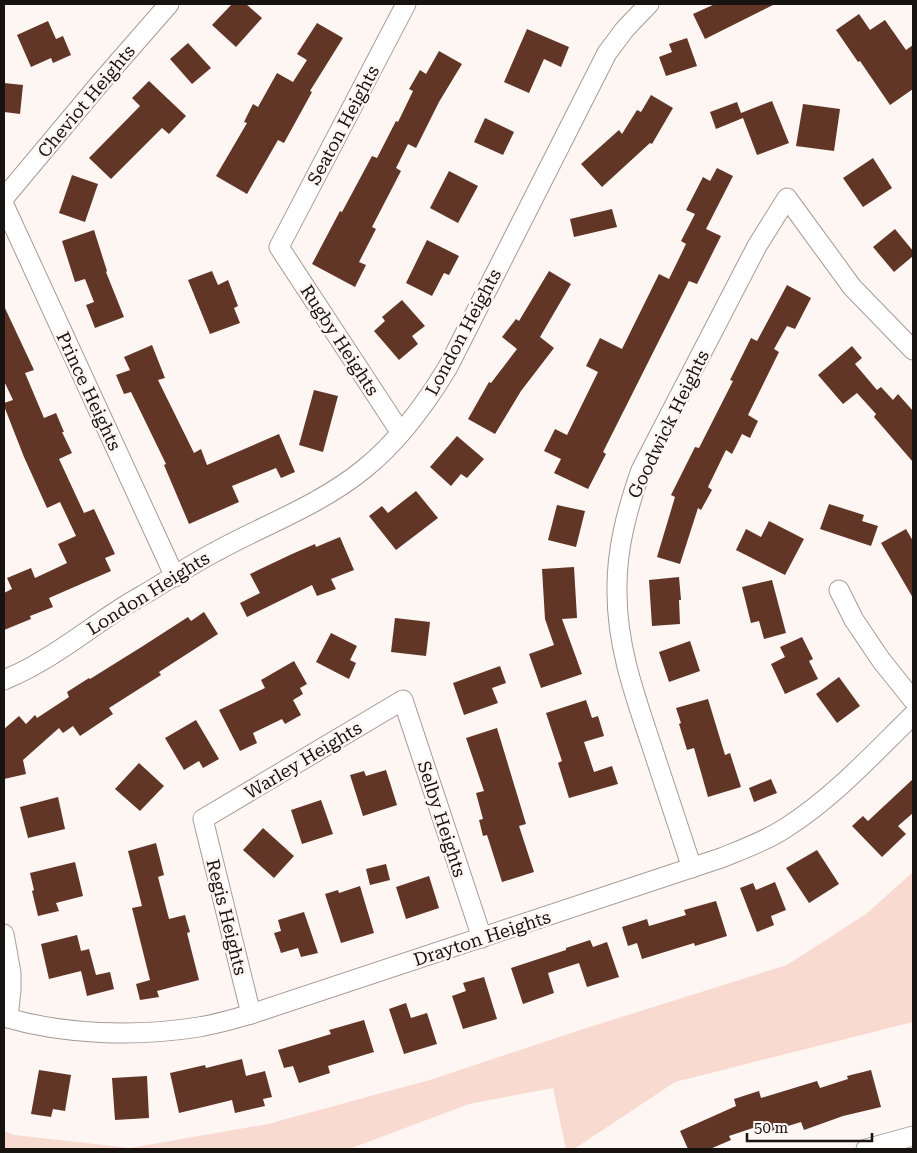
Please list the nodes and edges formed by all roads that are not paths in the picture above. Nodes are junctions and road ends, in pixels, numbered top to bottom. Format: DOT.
graph roads {
  1 [pos="169,4"];
  2 [pos="406,4"];
  3 [pos="649,4"];
  4 [pos="4,198"];
  5 [pos="4,205"];
  6 [pos="279,247"];
  7 [pos="913,350"];
  8 [pos="402,433"];
  9 [pos="175,577"];
  10 [pos="839,590"];
  11 [pos="4,680"];
  12 [pos="403,700"];
  13 [pos="913,700"];
  14 [pos="913,715"];
  15 [pos="202,819"];
  16 [pos="692,868"];
  17 [pos="4,934"];
  18 [pos="482,938"];
  19 [pos="251,1014"];
  20 [pos="6,1017"];
  21 [pos="913,1136"];
  22 [pos="866,1149"];
  1 -- 4 [label="street, Cheviot Heights"];
  2 -- 6 [label="street, Seaton Heights"];
  3 -- 8 [label="street, London Heights"];
  5 -- 9 [label="street, Prince Heights"];
  6 -- 8 [label="street, Rugby Heights"];
  7 -- 16 [label="street, Goodwick Heights"];
  8 -- 9 [label="street, London Heights"];
  9 -- 11 [label="street, London Heights"];
  10 -- 13 [label="street"];
  12 -- 15 [label="street, Warley Heights"];
  12 -- 18 [label="street, Selby Heights"];
  14 -- 16 [label="street, Drayton Heights"];
  15 -- 19 [label="street, Regis Heights"];
  16 -- 18 [label="street, Drayton Heights"];
  17 -- 20 [label="street"];
  18 -- 19 [label="street, Drayton Heights"];
  19 -- 20 [label="street, Drayton Heights"];
  21 -- 22 [label="street"];
}
